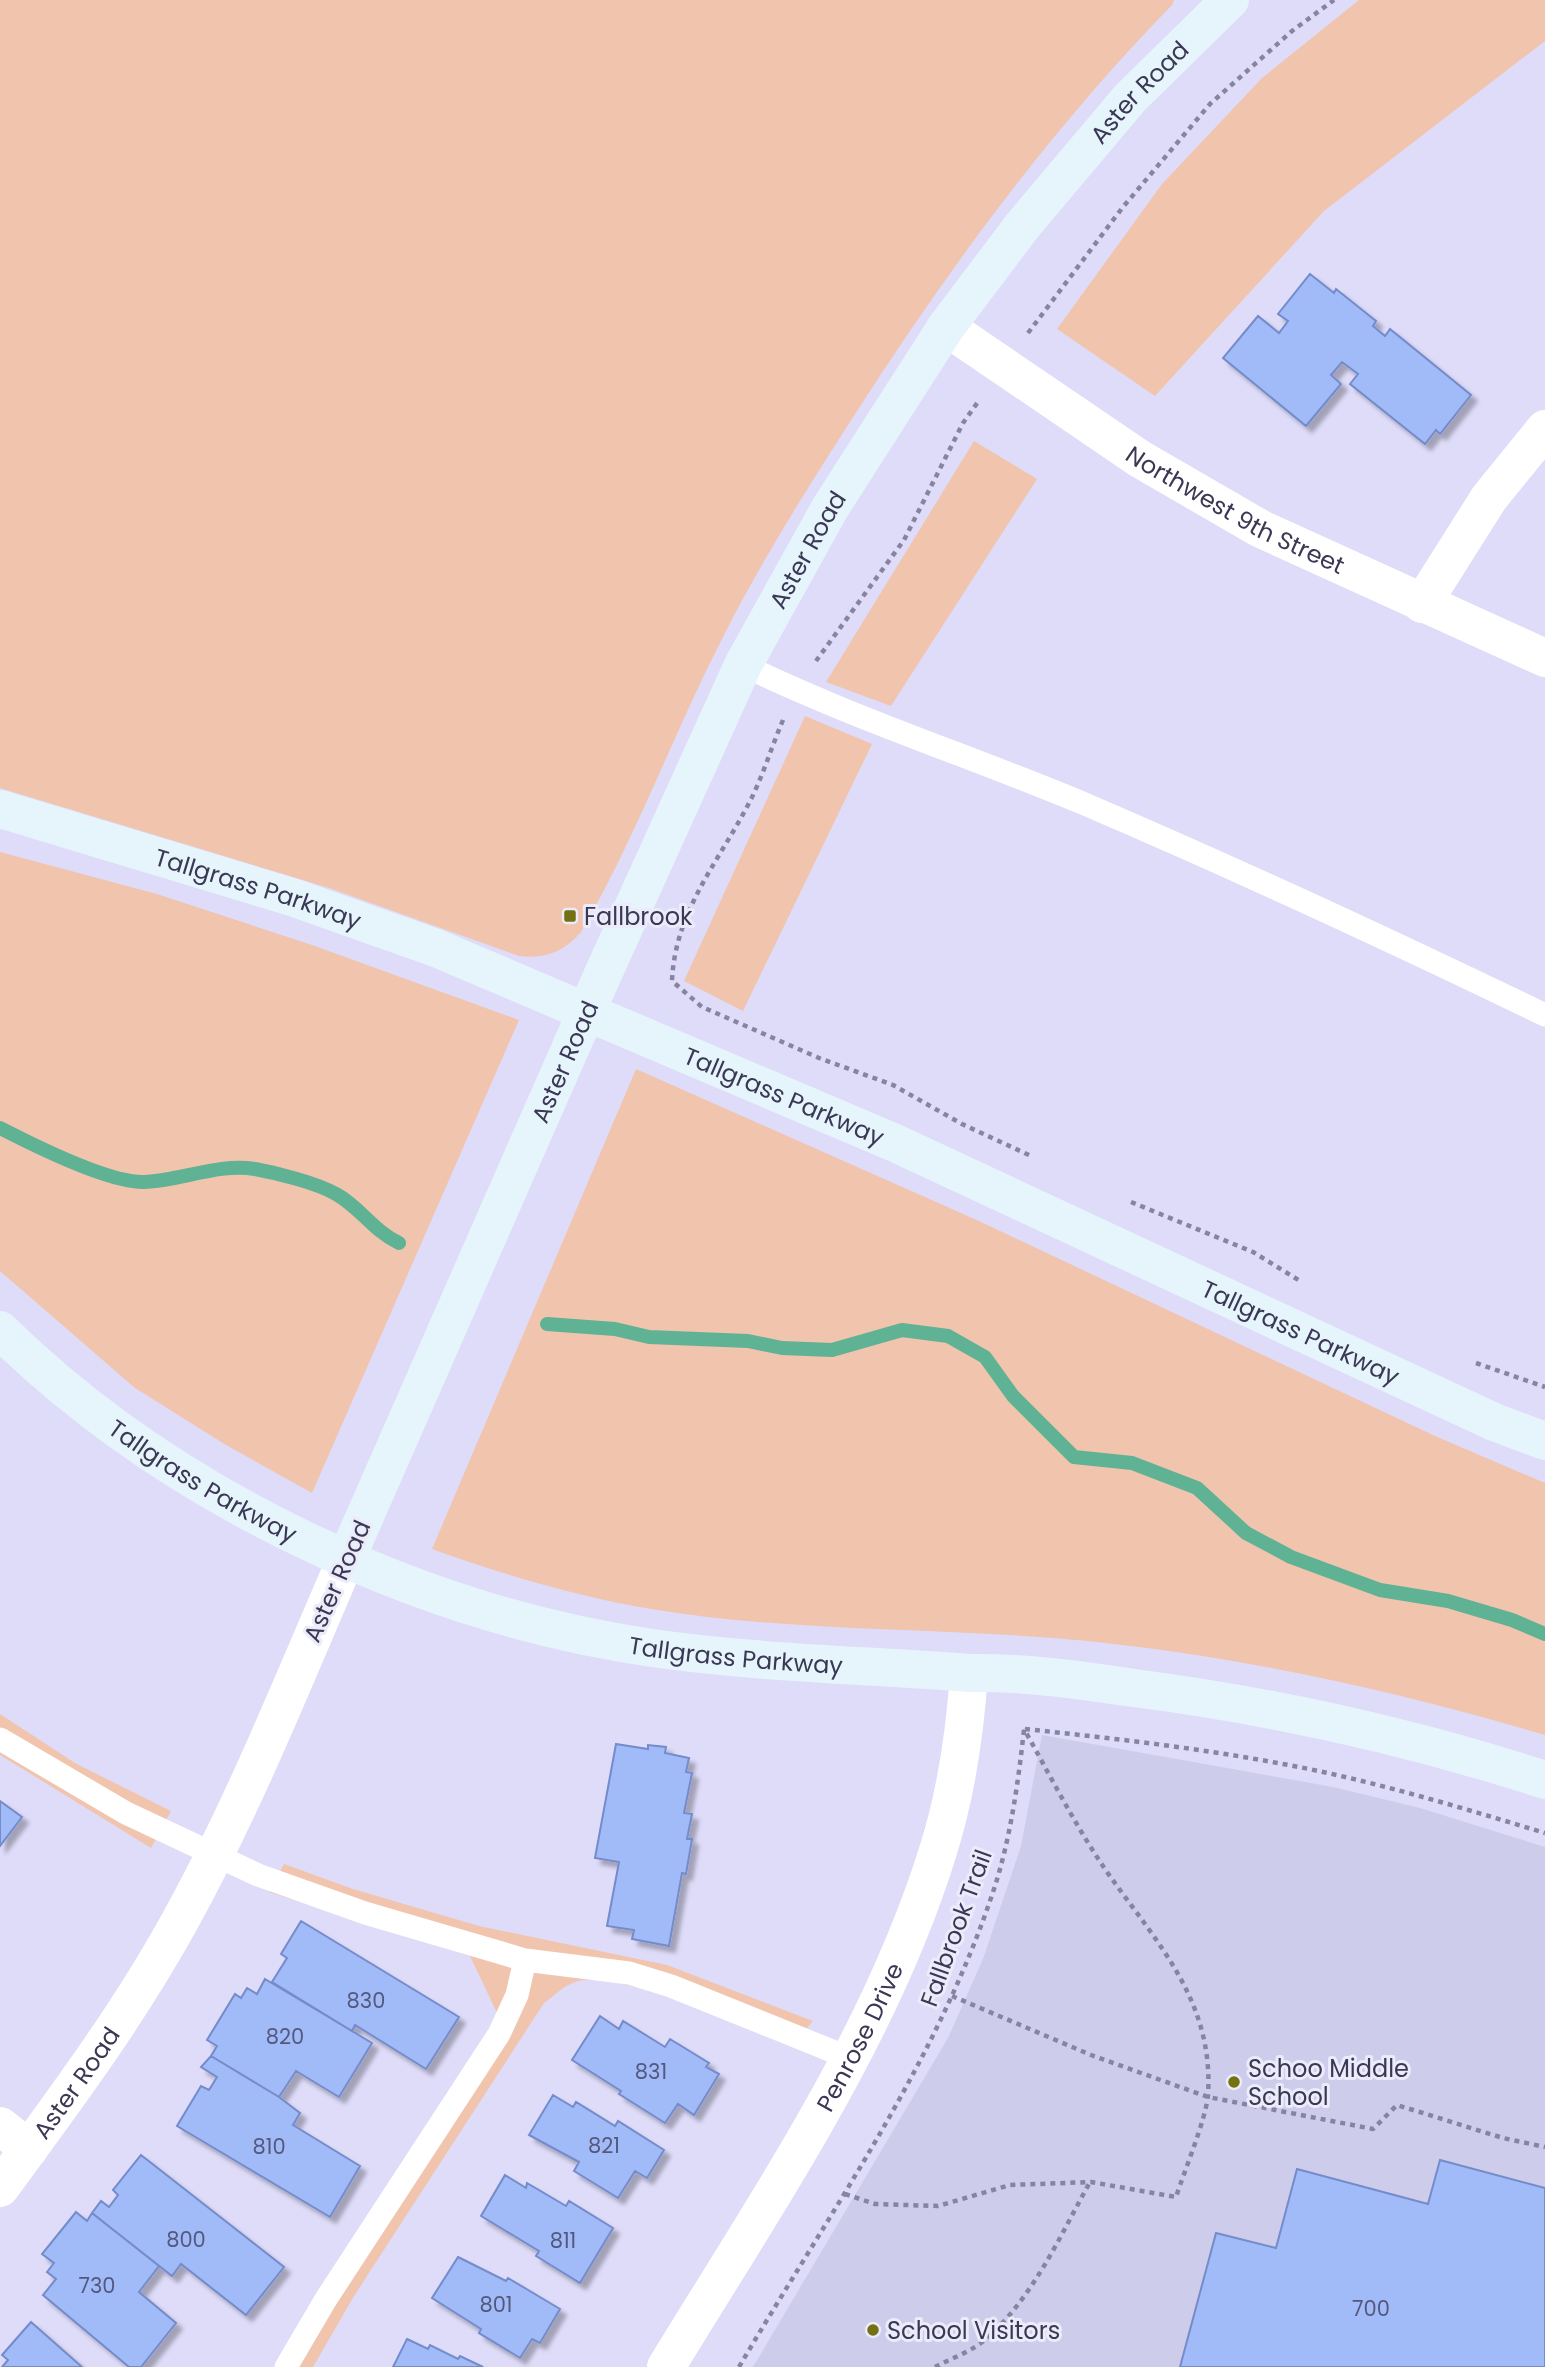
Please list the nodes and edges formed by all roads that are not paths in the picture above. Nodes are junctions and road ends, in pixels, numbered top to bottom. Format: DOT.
graph roads {
  1 [pos="1230,0"];
  2 [pos="946,327"];
  3 [pos="1545,429"];
  4 [pos="1422,604"];
  5 [pos="1545,658"];
  6 [pos="743,665"];
  7 [pos="0,809"];
  8 [pos="586,1012"];
  9 [pos="1545,1015"];
  10 [pos="0,1330"];
  11 [pos="1545,1441"];
  12 [pos="347,1558"];
  13 [pos="970,1674"];
  14 [pos="0,1740"];
  15 [pos="1545,1780"];
  16 [pos="213,1856"];
  17 [pos="525,1960"];
  18 [pos="852,2059"];
  19 [pos="14,2138"];
  20 [pos="0,2188"];
  21 [pos="286,2367"];
  22 [pos="666,2367"];
  1 -- 2 [label="street, Aster Road"];
  2 -- 4 [label="street, Northwest 9th Street"];
  2 -- 6 [label="street, Aster Road"];
  3 -- 4 [label="street"];
  4 -- 5 [label="street, Northwest 9th Street"];
  6 -- 8 [label="street, Aster Road"];
  6 -- 9 [label="lane"];
  7 -- 8 [label="street, Tallgrass Parkway"];
  8 -- 11 [label="street, Tallgrass Parkway"];
  8 -- 12 [label="street, Aster Road"];
  10 -- 12 [label="street, Tallgrass Parkway"];
  12 -- 13 [label="street, Tallgrass Parkway"];
  12 -- 16 [label="street, Aster Road"];
  13 -- 15 [label="street, Tallgrass Parkway"];
  13 -- 18 [label="street, Penrose Drive"];
  14 -- 16 [label="lane"];
  16 -- 17 [label="lane"];
  16 -- 19 [label="street, Aster Road"];
  17 -- 18 [label="lane"];
  17 -- 21 [label="lane"];
  18 -- 22 [label="street, Penrose Drive"];
  19 -- 20 [label="street, Aster Road"];
}
